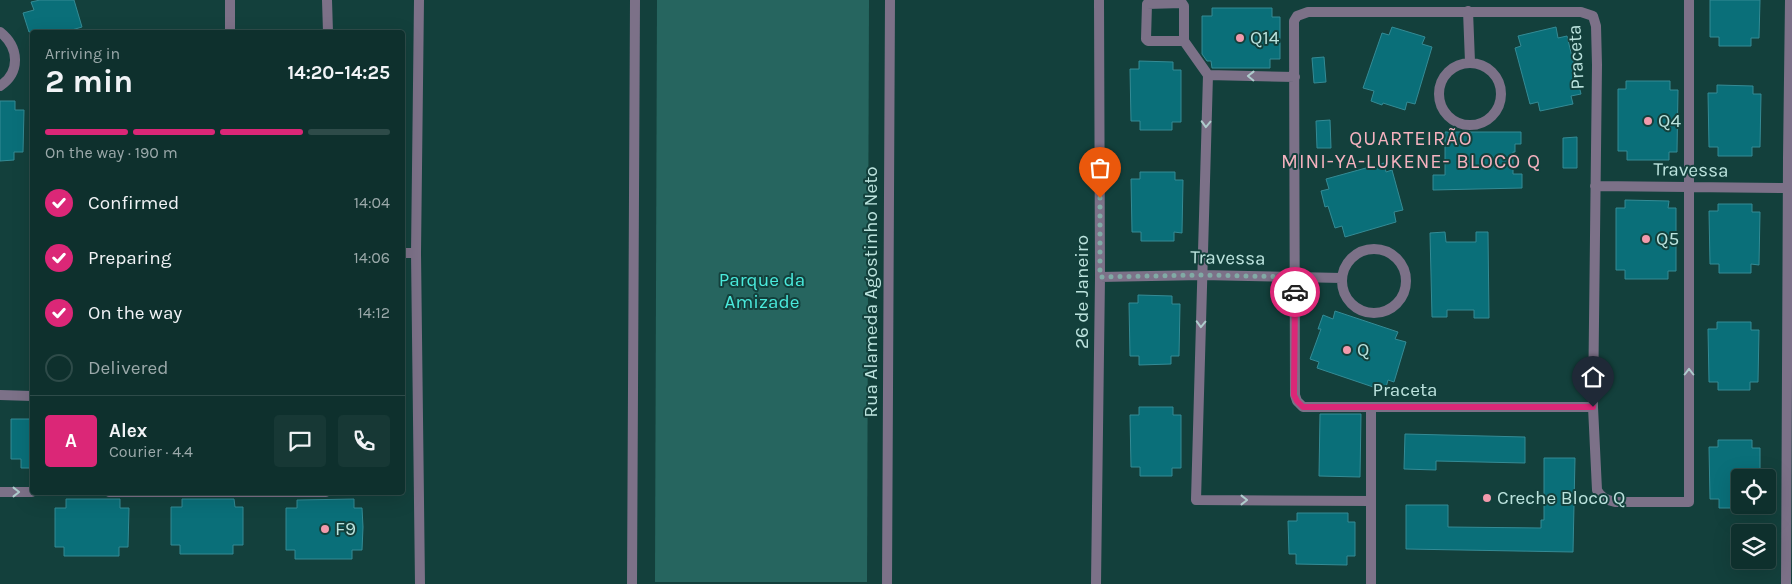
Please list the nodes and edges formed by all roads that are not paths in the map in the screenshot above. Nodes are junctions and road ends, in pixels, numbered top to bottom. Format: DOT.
graph roads {
  1 [pos="230,0"];
  2 [pos="327,0"];
  3 [pos="420,0"];
  4 [pos="635,0"];
  5 [pos="890,0"];
  6 [pos="1099,0"];
  7 [pos="1525,0"];
  8 [pos="1690,0"];
  9 [pos="1790,0"];
  10 [pos="1468,11"];
  11 [pos="1525,11"];
  12 [pos="230,30"];
  13 [pos="328,30"];
  14 [pos="0,32"];
  15 [pos="1184,42"];
  16 [pos="1470,62"];
  17 [pos="1208,75"];
  18 [pos="1295,77"];
  19 [pos="0,86"];
  20 [pos="1790,158"];
  21 [pos="1594,186"];
  22 [pos="1689,187"];
  23 [pos="1788,188"];
  24 [pos="405,253"];
  25 [pos="416,253"];
  26 [pos="1202,275"];
  27 [pos="1100,277"];
  28 [pos="1294,277"];
  29 [pos="1342,278"];
  30 [pos="0,395"];
  31 [pos="30,396"];
  32 [pos="1593,407"];
  33 [pos="1371,408"];
  34 [pos="0,492"];
  35 [pos="30,492"];
  36 [pos="1371,501"];
  37 [pos="420,584"];
  38 [pos="632,584"];
  39 [pos="887,584"];
  40 [pos="1096,584"];
  41 [pos="1371,584"];
  42 [pos="1786,584"];
  1 -- 12 [label="street"];
  2 -- 13 [label="street"];
  3 -- 25 [label="street"];
  4 -- 38 [label="street"];
  5 -- 39 [label="street, Rua Alameda Agostinho Neto"];
  6 -- 27 [label="street, 26 de Janeiro"];
  7 -- 11 [label="street"];
  8 -- 22 [label="street"];
  9 -- 20 [label="street"];
  10 -- 11 [label="street, Praceta"];
  10 -- 16 [label="street"];
  10 -- 18 [label="street, Praceta"];
  11 -- 21 [label="street, Praceta"];
  14 -- 19 [label="street"];
  15 -- 15 [label="street"];
  15 -- 17 [label="street"];
  16 -- 16 [label="street"];
  18 -- 17 [label="street, one-way"];
  17 -- 26 [label="street, one-way"];
  18 -- 28 [label="street, Praceta"];
  20 -- 23 [label="street"];
  21 -- 22 [label="street, Travessa"];
  21 -- 32 [label="street, Praceta"];
  22 -- 23 [label="street, Travessa"];
  32 -- 22 [label="street, one-way"];
  23 -- 42 [label="street"];
  24 -- 25 [label="street"];
  25 -- 37 [label="street"];
  26 -- 27 [label="street, Travessa"];
  26 -- 28 [label="street, Travessa"];
  26 -- 36 [label="street, one-way"];
  27 -- 40 [label="street, 26 de Janeiro"];
  28 -- 29 [label="street, Travessa"];
  28 -- 33 [label="street, Praceta"];
  29 -- 29 [label="street"];
  30 -- 31 [label="street"];
  32 -- 33 [label="street, Praceta"];
  33 -- 36 [label="street"];
  34 -- 35 [label="street, one-way"];
  36 -- 41 [label="street"];
}
